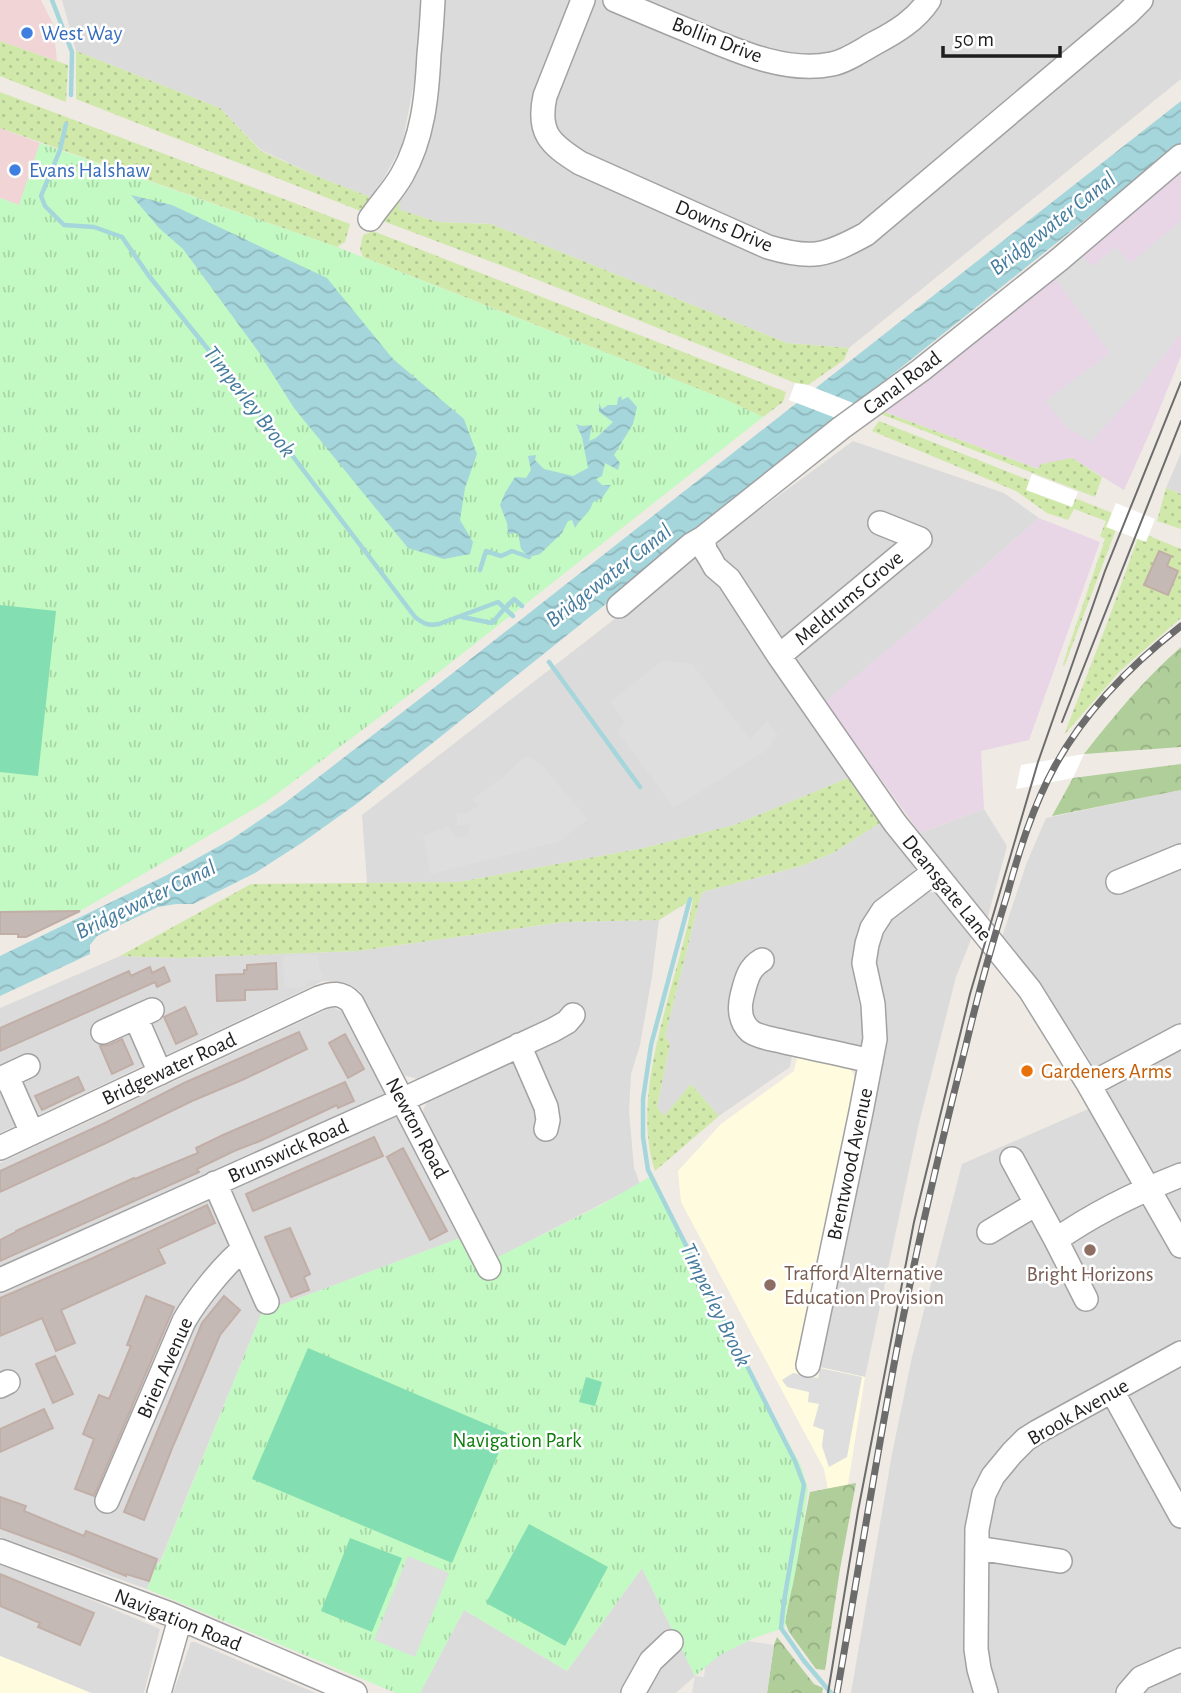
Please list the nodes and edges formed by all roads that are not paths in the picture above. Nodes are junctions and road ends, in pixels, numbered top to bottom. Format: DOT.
graph roads {
  1 [pos="433,0"];
  2 [pos="583,0"];
  3 [pos="615,0"];
  4 [pos="929,0"];
  5 [pos="1141,0"];
  6 [pos="1181,156"];
  7 [pos="370,219"];
  8 [pos="880,523"];
  9 [pos="703,538"];
  10 [pos="619,606"];
  11 [pos="779,656"];
  12 [pos="1181,856"];
  13 [pos="934,872"];
  14 [pos="1118,882"];
  15 [pos="762,960"];
  16 [pos="338,994"];
  17 [pos="573,1015"];
  18 [pos="103,1032"];
  19 [pos="1181,1036"];
  20 [pos="519,1045"];
  21 [pos="871,1061"];
  22 [pos="160,1073"];
  23 [pos="11,1074"];
  24 [pos="1089,1085"];
  25 [pos="402,1100"];
  26 [pos="546,1129"];
  27 [pos="32,1133"];
  28 [pos="0,1148"];
  29 [pos="1012,1159"];
  30 [pos="1181,1175"];
  31 [pos="215,1183"];
  32 [pos="1148,1188"];
  33 [pos="1036,1204"];
  34 [pos="989,1232"];
  35 [pos="1056,1240"];
  36 [pos="1181,1246"];
  37 [pos="244,1249"];
  38 [pos="489,1268"];
  39 [pos="0,1280"];
  40 [pos="1086,1299"];
  41 [pos="267,1302"];
  42 [pos="804,1353"];
  43 [pos="1181,1353"];
  44 [pos="1112,1391"];
  45 [pos="107,1501"];
  46 [pos="1181,1516"];
  47 [pos="977,1548"];
  48 [pos="0,1551"];
  49 [pos="1060,1561"];
  50 [pos="180,1619"];
  51 [pos="671,1642"];
  52 [pos="1181,1660"];
  53 [pos="159,1693"];
  54 [pos="355,1693"];
  55 [pos="633,1693"];
  56 [pos="986,1693"];
  57 [pos="1128,1693"];
  1 -- 7 [label="street"];
  2 -- 5 [label="street, Downs Drive"];
  3 -- 4 [label="street, Bollin Drive"];
  6 -- 9 [label="street, Canal Road"];
  8 -- 11 [label="street, Meldrums Grove"];
  9 -- 10 [label="street, Canal Road"];
  9 -- 11 [label="street, Deansgate Lane"];
  11 -- 13 [label="street, Deansgate Lane"];
  12 -- 14 [label="street"];
  13 -- 21 [label="street, Brentwood Avenue"];
  13 -- 24 [label="street, Deansgate Lane"];
  15 -- 21 [label="street"];
  16 -- 22 [label="street, Bridgewater Road"];
  16 -- 25 [label="street, Newton Road"];
  17 -- 20 [label="street, Brunswick Road"];
  18 -- 22 [label="street"];
  19 -- 24 [label="street"];
  20 -- 25 [label="street, Brunswick Road"];
  20 -- 26 [label="street"];
  21 -- 42 [label="street, Brentwood Avenue"];
  22 -- 27 [label="street, Bridgewater Road"];
  23 -- 27 [label="street"];
  24 -- 32 [label="street, Deansgate Lane"];
  25 -- 31 [label="street, Brunswick Road"];
  25 -- 38 [label="street, Newton Road"];
  27 -- 28 [label="street, Bridgewater Road"];
  29 -- 33 [label="street"];
  30 -- 32 [label="street"];
  31 -- 37 [label="street"];
  31 -- 39 [label="street, Brunswick Road"];
  32 -- 35 [label="street"];
  32 -- 36 [label="street, Deansgate Lane"];
  33 -- 34 [label="street"];
  33 -- 35 [label="street"];
  35 -- 40 [label="street"];
  37 -- 41 [label="street"];
  37 -- 45 [label="street, Brien Avenue"];
  43 -- 44 [label="street, Brook Avenue"];
  44 -- 46 [label="street"];
  44 -- 47 [label="street, Brook Avenue"];
  47 -- 49 [label="street"];
  47 -- 56 [label="street, Brook Avenue"];
  48 -- 50 [label="street, Navigation Road"];
  50 -- 53 [label="street"];
  50 -- 54 [label="street, Navigation Road"];
  51 -- 55 [label="street"];
  52 -- 57 [label="street"];
}
